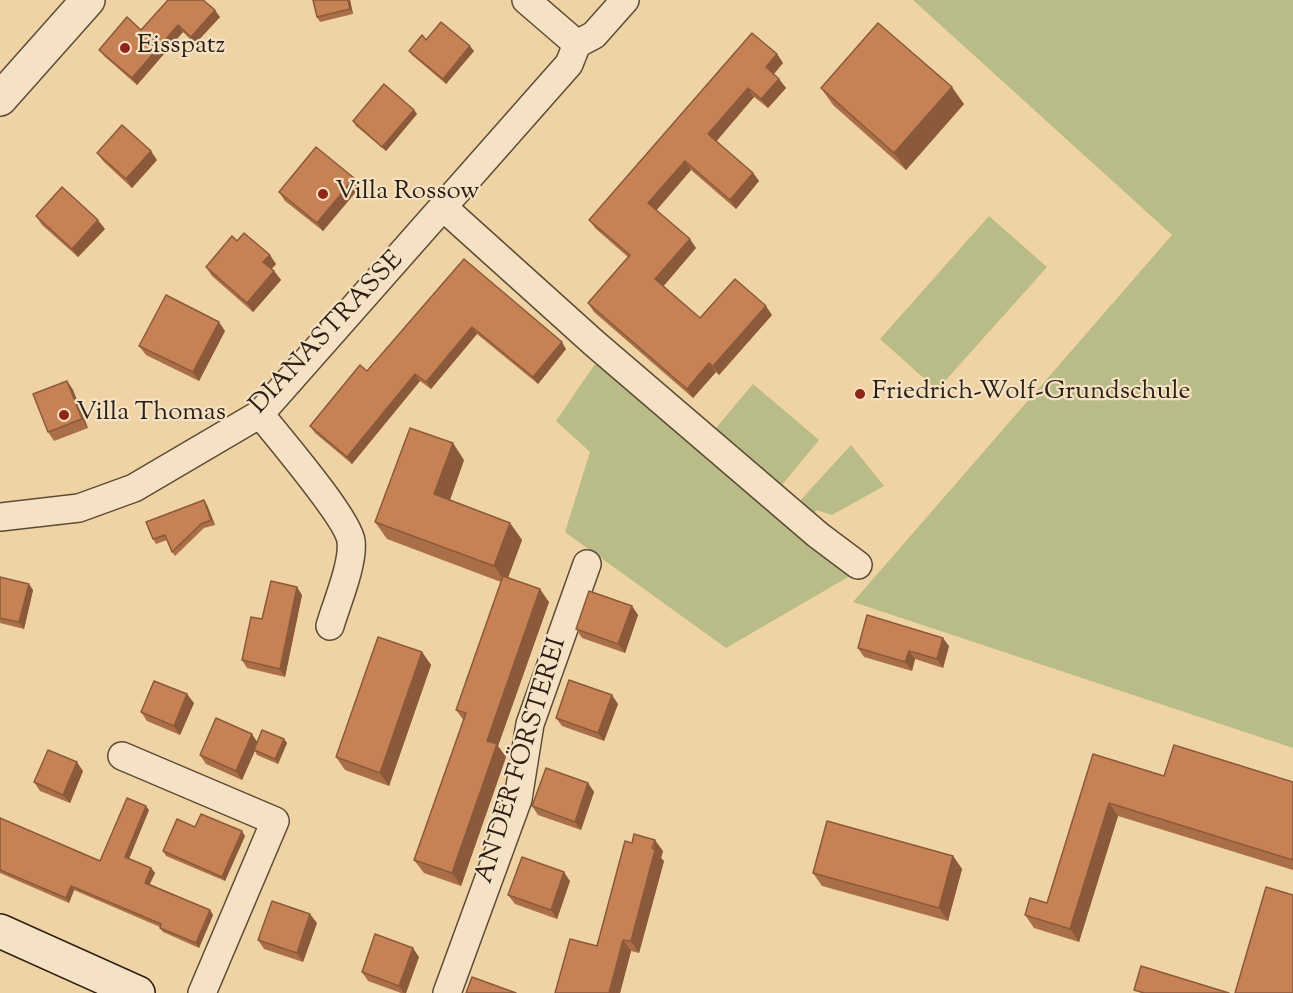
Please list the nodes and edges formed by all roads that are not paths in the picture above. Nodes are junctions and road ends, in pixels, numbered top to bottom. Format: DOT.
graph roads {
  1 [pos="88,0"];
  2 [pos="526,0"];
  3 [pos="625,0"];
  4 [pos="577,44"];
  5 [pos="0,99"];
  6 [pos="443,207"];
  7 [pos="260,414"];
  8 [pos="0,517"];
  9 [pos="587,564"];
  10 [pos="858,565"];
  11 [pos="330,627"];
  12 [pos="122,756"];
  13 [pos="0,931"];
  14 [pos="138,993"];
  15 [pos="202,993"];
  16 [pos="447,993"];
  1 -- 5 [label="main road"];
  2 -- 4 [label="street"];
  3 -- 4 [label="street, DIANASTRASSE"];
  4 -- 6 [label="street, DIANASTRASSE"];
  6 -- 7 [label="street, DIANASTRASSE"];
  6 -- 10 [label="street"];
  7 -- 8 [label="street, DIANASTRASSE"];
  7 -- 11 [label="street"];
  9 -- 16 [label="street, AN DER FÖRSTEREI"];
  12 -- 15 [label="street"];
  13 -- 14 [label="main road"];
}
